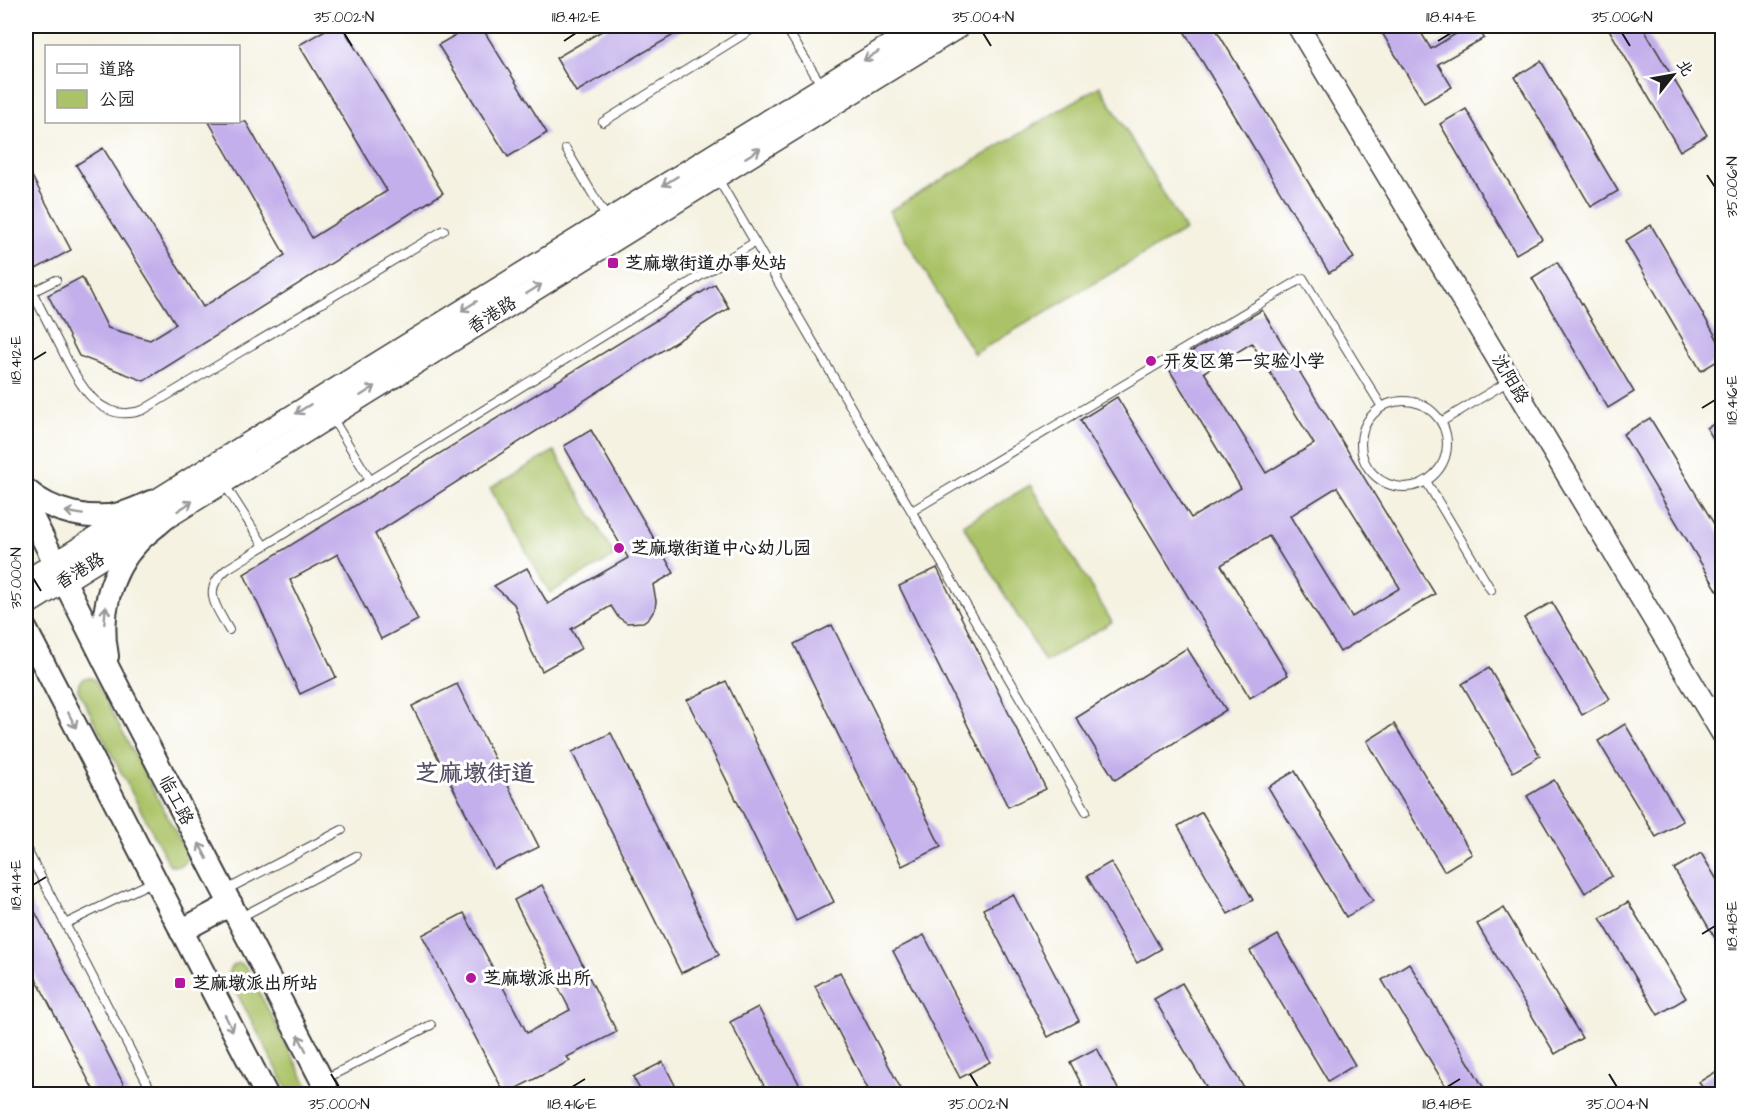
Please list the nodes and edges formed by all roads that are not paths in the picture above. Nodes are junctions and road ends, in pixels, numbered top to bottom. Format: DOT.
graph roads {
  1 [pos="757,26"];
  2 [pos="785,26"];
  3 [pos="921,26"];
  4 [pos="960,26"];
  5 [pos="1298,26"];
  6 [pos="822,87"];
  7 [pos="603,122"];
  8 [pos="566,149"];
  9 [pos="716,176"];
  10 [pos="608,220"];
  11 [pos="444,230"];
  12 [pos="755,242"];
  13 [pos="26,279"];
  14 [pos="56,280"];
  15 [pos="29,293"];
  16 [pos="1510,380"];
  17 [pos="1382,406"];
  18 [pos="330,415"];
  19 [pos="1441,422"];
  20 [pos="370,480"];
  21 [pos="223,481"];
  22 [pos="1426,481"];
  23 [pos="26,490"];
  24 [pos="26,505"];
  25 [pos="157,512"];
  26 [pos="912,512"];
  27 [pos="264,546"];
  28 [pos="59,572"];
  29 [pos="26,581"];
  30 [pos="1491,590"];
  31 [pos="26,605"];
  32 [pos="26,630"];
  33 [pos="229,630"];
  34 [pos="26,669"];
  35 [pos="110,672"];
  36 [pos="57,691"];
  37 [pos="1715,705"];
  38 [pos="1722,733"];
  39 [pos="1086,811"];
  40 [pos="342,830"];
  41 [pos="26,848"];
  42 [pos="356,856"];
  43 [pos="155,880"];
  44 [pos="231,905"];
  45 [pos="65,924"];
  46 [pos="181,931"];
  47 [pos="431,1024"];
  48 [pos="325,1087"];
  49 [pos="153,1095"];
  50 [pos="266,1095"];
  1 -- 7 [label="lane"];
  2 -- 6 [label="lane"];
  3 -- 6 [label="main road, 香港路, one-way"];
  9 -- 4 [label="main road, 香港路, one-way"];
  5 -- 16 [label="main road, 沈阳路"];
  6 -- 10 [label="main road, 香港路, one-way"];
  8 -- 10 [label="lane"];
  9 -- 12 [label="lane"];
  18 -- 9 [label="main road, 香港路, one-way"];
  10 -- 25 [label="main road, 香港路, one-way"];
  11 -- 15 [label="lane"];
  12 -- 20 [label="lane"];
  12 -- 26 [label="lane"];
  13 -- 15 [label="lane"];
  14 -- 15 [label="lane"];
  16 -- 19 [label="lane"];
  16 -- 37 [label="main road, 沈阳路"];
  17 -- 19 [label="lane"];
  17 -- 22 [label="lane"];
  17 -- 26 [label="lane"];
  18 -- 20 [label="lane"];
  18 -- 21 [label="main road, 香港路"];
  19 -- 22 [label="lane"];
  20 -- 27 [label="lane"];
  25 -- 21 [label="main road, 香港路, one-way"];
  21 -- 27 [label="lane"];
  22 -- 30 [label="lane"];
  25 -- 23 [label="main road, one-way"];
  24 -- 28 [label="main road, 临工路"];
  25 -- 28 [label="main road, 香港路"];
  35 -- 25 [label="main road, one-way"];
  26 -- 39 [label="lane"];
  27 -- 33 [label="lane"];
  28 -- 29 [label="main road, 香港路"];
  28 -- 31 [label="main road, 香港路"];
  28 -- 35 [label="main road, 临工路"];
  32 -- 36 [label="main road"];
  34 -- 36 [label="main road"];
  44 -- 35 [label="main road, 临工路, one-way"];
  36 -- 43 [label="main road, one-way"];
  37 -- 38 [label="main road, 沈阳路"];
  40 -- 44 [label="lane"];
  41 -- 45 [label="lane"];
  42 -- 44 [label="lane"];
  43 -- 45 [label="lane"];
  43 -- 46 [label="main road"];
  44 -- 46 [label="main road"];
  48 -- 44 [label="main road, 临工路, one-way"];
  45 -- 49 [label="lane"];
  46 -- 50 [label="main road, one-way"];
  47 -- 48 [label="lane"];
}
